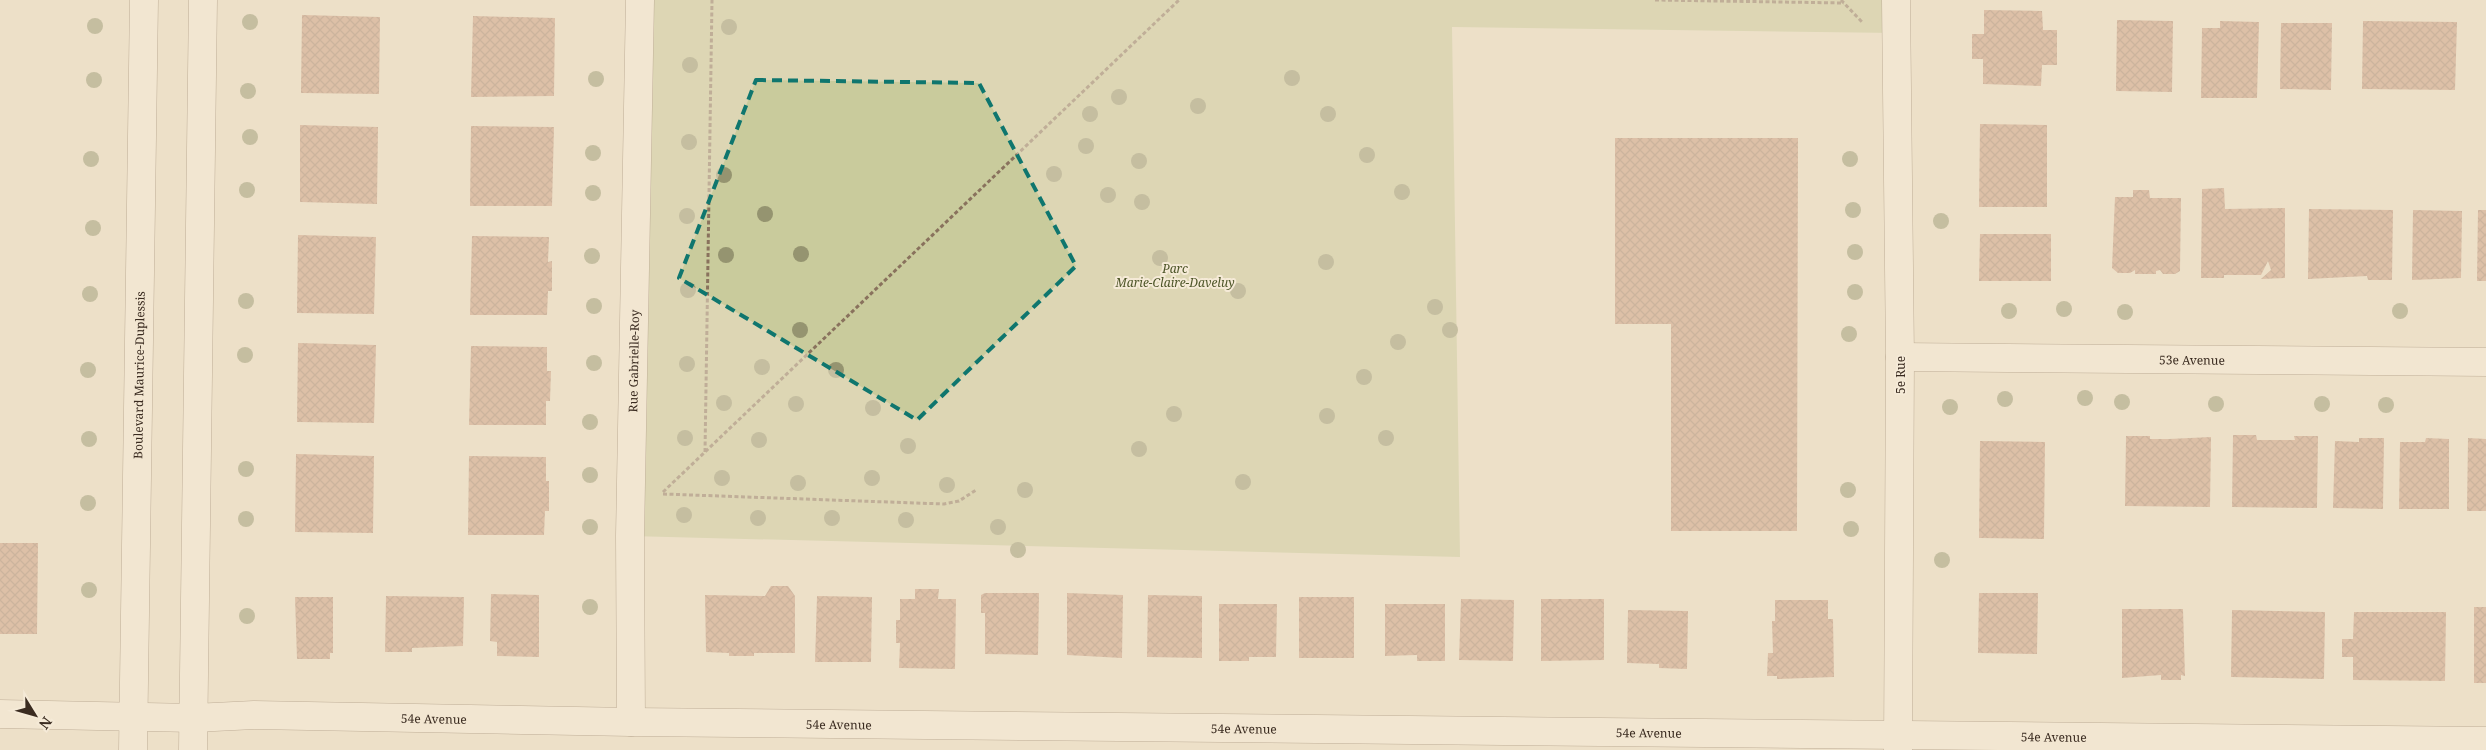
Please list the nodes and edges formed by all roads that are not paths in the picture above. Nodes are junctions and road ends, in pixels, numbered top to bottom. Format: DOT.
graph roads {
  1 [pos="144,0"];
  2 [pos="203,0"];
  3 [pos="640,0"];
  4 [pos="1896,0"];
  5 [pos="1900,356"];
  6 [pos="2486,362"];
  7 [pos="0,714"];
  8 [pos="134,716"];
  9 [pos="194,718"];
  10 [pos="631,722"];
  11 [pos="2486,741"];
  12 [pos="1898,743"];
  13 [pos="133,750"];
  14 [pos="193,750"];
  1 -- 8 [label="street, Boulevard Maurice-Duplessis"];
  2 -- 9 [label="street"];
  3 -- 10 [label="street, Rue Gabrielle-Roy"];
  4 -- 5 [label="street, 5e Rue"];
  5 -- 6 [label="street, 53e Avenue"];
  5 -- 12 [label="street, 5e Rue"];
  7 -- 8 [label="street, 54e Avenue"];
  8 -- 9 [label="street, 54e Avenue"];
  8 -- 13 [label="street, Boulevard Maurice-Duplessis"];
  9 -- 10 [label="street, 54e Avenue"];
  9 -- 14 [label="street"];
  10 -- 12 [label="street, 54e Avenue"];
  11 -- 12 [label="street, 54e Avenue"];
}
